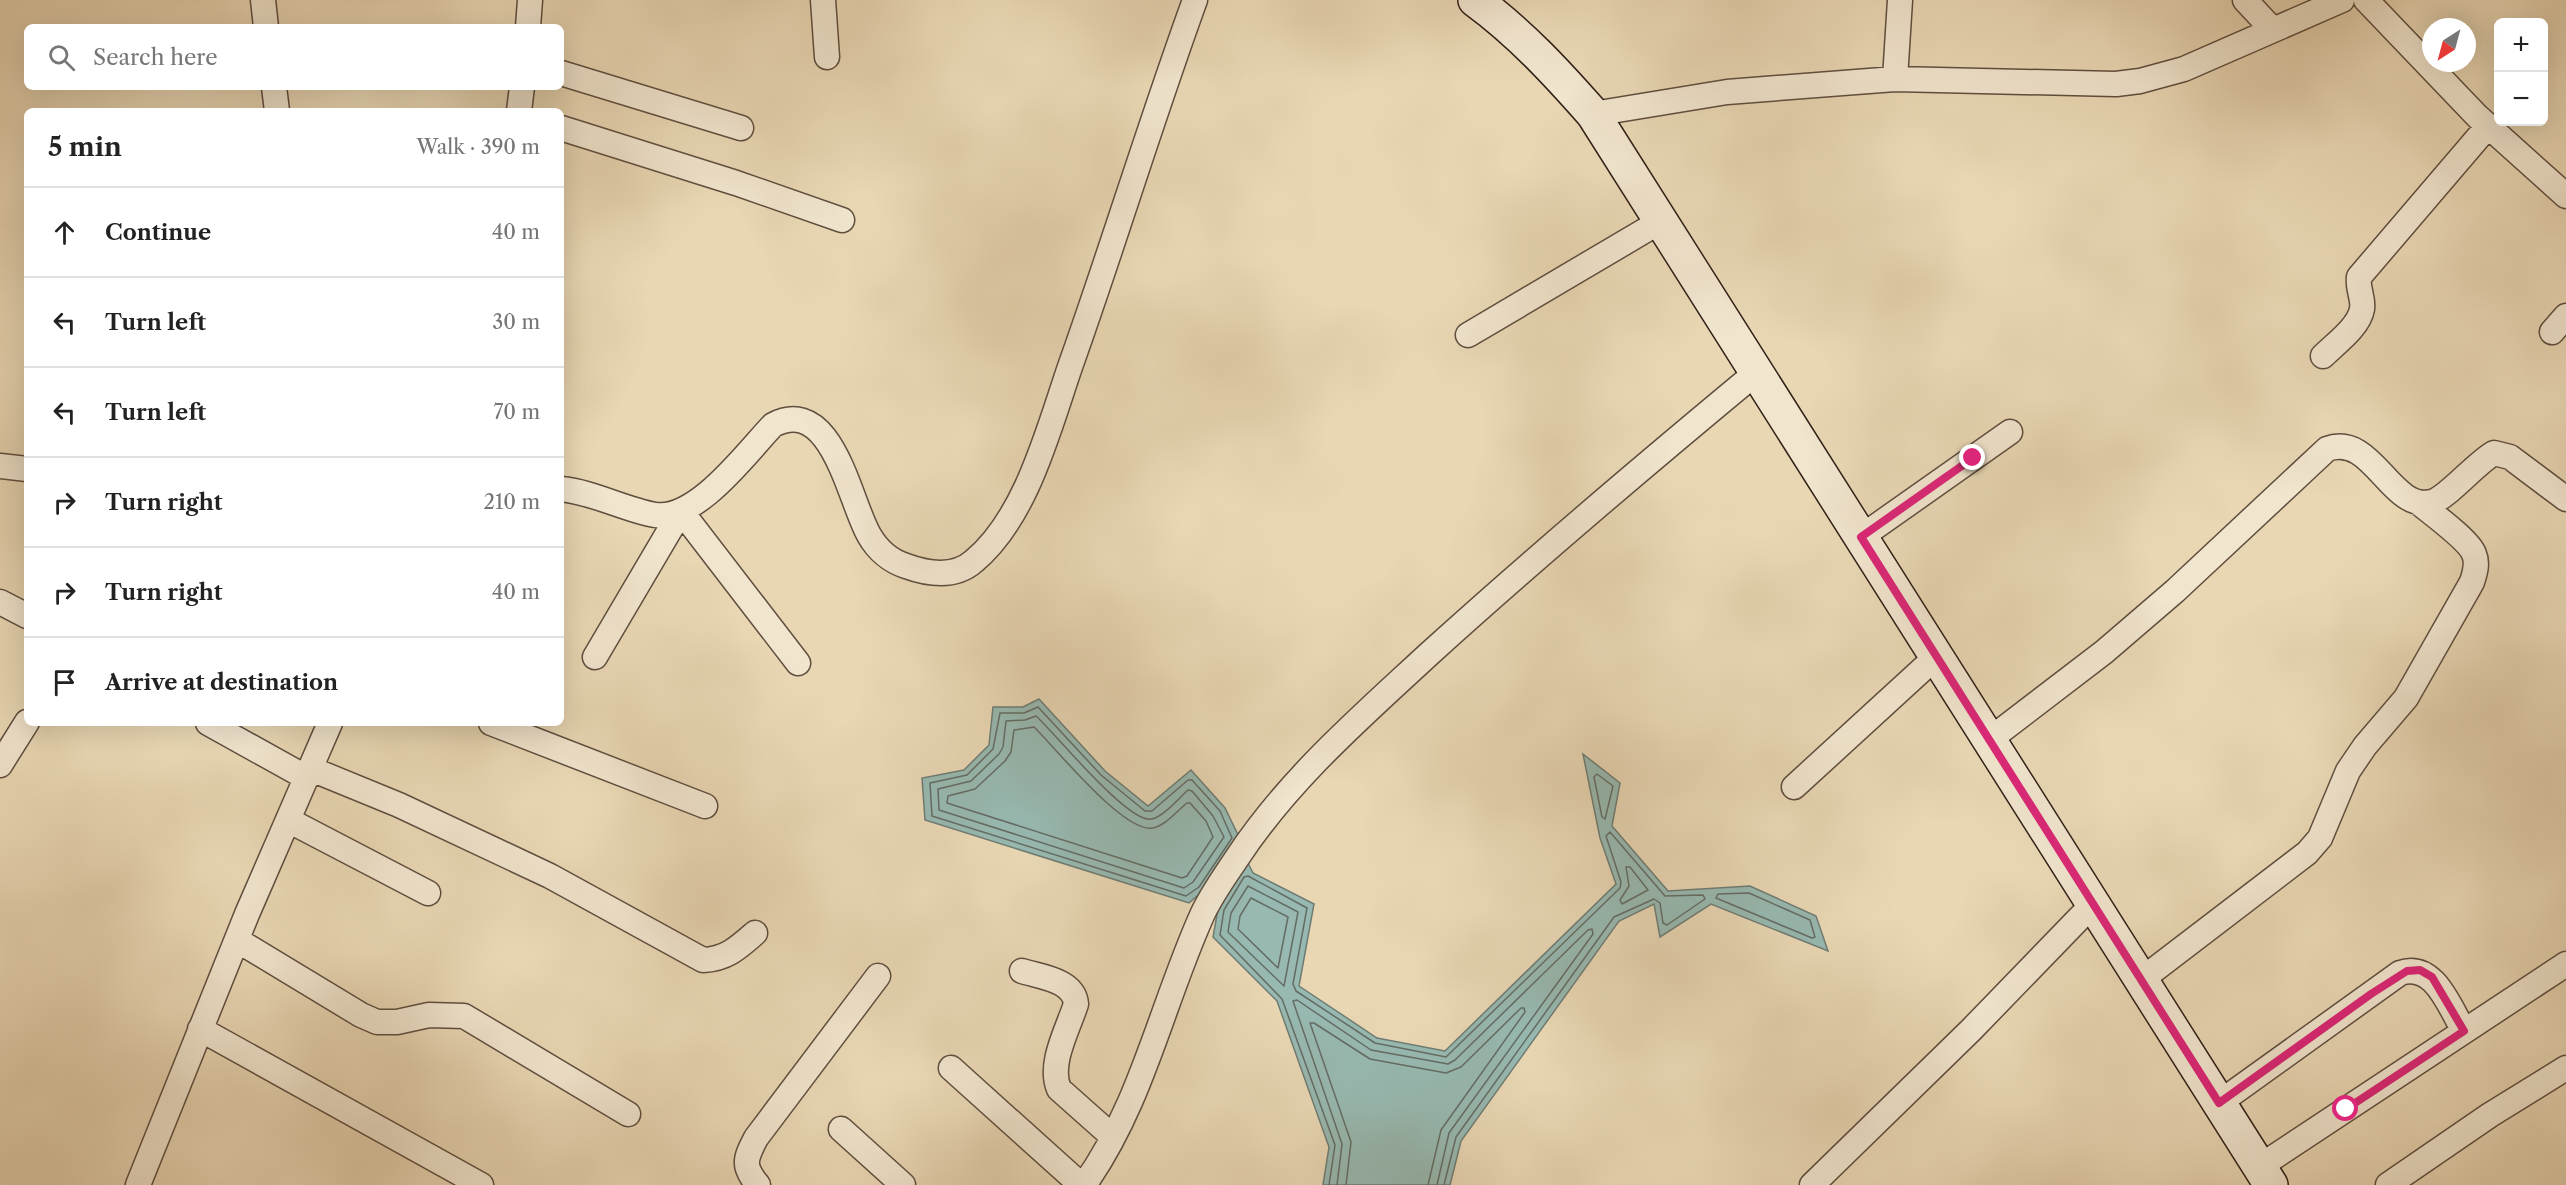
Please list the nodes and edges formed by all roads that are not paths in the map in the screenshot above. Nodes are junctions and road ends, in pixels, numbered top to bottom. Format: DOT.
graph roads {
  1 [pos="263,0"];
  2 [pos="530,0"];
  3 [pos="823,0"];
  4 [pos="1195,0"];
  5 [pos="1475,0"];
  6 [pos="1900,0"];
  7 [pos="2245,0"];
  8 [pos="2342,0"];
  9 [pos="2366,0"];
  10 [pos="266,24"];
  11 [pos="528,24"];
  12 [pos="2273,30"];
  13 [pos="827,57"];
  14 [pos="564,74"];
  15 [pos="1895,79"];
  16 [pos="274,90"];
  17 [pos="522,90"];
  18 [pos="277,108"];
  19 [pos="519,108"];
  20 [pos="1593,114"];
  21 [pos="2488,126"];
  22 [pos="741,128"];
  23 [pos="564,129"];
  24 [pos="2566,196"];
  25 [pos="842,220"];
  26 [pos="1661,221"];
  27 [pos="1468,335"];
  28 [pos="2323,356"];
  29 [pos="1757,372"];
  30 [pos="2010,432"];
  31 [pos="0,466"];
  32 [pos="24,469"];
  33 [pos="564,490"];
  34 [pos="2566,499"];
  35 [pos="2418,502"];
  36 [pos="681,510"];
  37 [pos="1861,537"];
  38 [pos="0,602"];
  39 [pos="24,614"];
  40 [pos="1937,656"];
  41 [pos="596,657"];
  42 [pos="798,663"];
  43 [pos="24,726"];
  44 [pos="214,726"];
  45 [pos="329,726"];
  46 [pos="498,726"];
  47 [pos="1989,740"];
  48 [pos="0,765"];
  49 [pos="309,774"];
  50 [pos="1794,787"];
  51 [pos="705,806"];
  52 [pos="288,820"];
  53 [pos="428,893"];
  54 [pos="2093,904"];
  55 [pos="755,933"];
  56 [pos="237,940"];
  57 [pos="2566,964"];
  58 [pos="1022,971"];
  59 [pos="878,976"];
  60 [pos="2141,980"];
  61 [pos="200,1029"];
  62 [pos="2464,1031"];
  63 [pos="951,1068"];
  64 [pos="2566,1068"];
  65 [pos="2219,1103"];
  66 [pos="628,1114"];
  67 [pos="841,1129"];
  68 [pos="1113,1137"];
  69 [pos="2265,1176"];
  70 [pos="138,1185"];
  71 [pos="481,1185"];
  72 [pos="758,1185"];
  73 [pos="903,1185"];
  74 [pos="1082,1185"];
  75 [pos="1812,1185"];
  76 [pos="2388,1185"];
  1 -- 10 [label="street"];
  2 -- 11 [label="street"];
  3 -- 13 [label="street"];
  4 -- 36 [label="street"];
  5 -- 20 [label="street"];
  6 -- 15 [label="street"];
  7 -- 12 [label="street"];
  8 -- 12 [label="street"];
  9 -- 21 [label="street"];
  12 -- 15 [label="street"];
  14 -- 22 [label="street"];
  15 -- 20 [label="street"];
  16 -- 18 [label="street"];
  17 -- 19 [label="street"];
  20 -- 26 [label="street"];
  21 -- 24 [label="street"];
  21 -- 28 [label="street"];
  23 -- 25 [label="street"];
  26 -- 27 [label="street"];
  26 -- 29 [label="street"];
  29 -- 37 [label="street"];
  29 -- 68 [label="street"];
  30 -- 37 [label="street"];
  31 -- 32 [label="street"];
  33 -- 36 [label="street"];
  34 -- 35 [label="street"];
  35 -- 47 [label="street"];
  35 -- 60 [label="street"];
  36 -- 41 [label="street"];
  36 -- 42 [label="street"];
  37 -- 40 [label="street"];
  38 -- 39 [label="street"];
  40 -- 47 [label="street"];
  40 -- 50 [label="street"];
  43 -- 48 [label="street"];
  44 -- 49 [label="street"];
  45 -- 49 [label="street"];
  46 -- 51 [label="street"];
  47 -- 54 [label="street"];
  49 -- 52 [label="street"];
  49 -- 55 [label="street"];
  52 -- 53 [label="street"];
  52 -- 56 [label="street"];
  54 -- 60 [label="street"];
  54 -- 75 [label="street"];
  56 -- 61 [label="street"];
  56 -- 66 [label="street"];
  57 -- 62 [label="street"];
  58 -- 68 [label="street"];
  59 -- 72 [label="street"];
  60 -- 65 [label="street"];
  61 -- 70 [label="street"];
  61 -- 71 [label="street"];
  62 -- 65 [label="street"];
  62 -- 69 [label="street"];
  63 -- 74 [label="street"];
  64 -- 76 [label="street"];
  65 -- 69 [label="street"];
  67 -- 73 [label="street"];
  68 -- 74 [label="street"];
}
